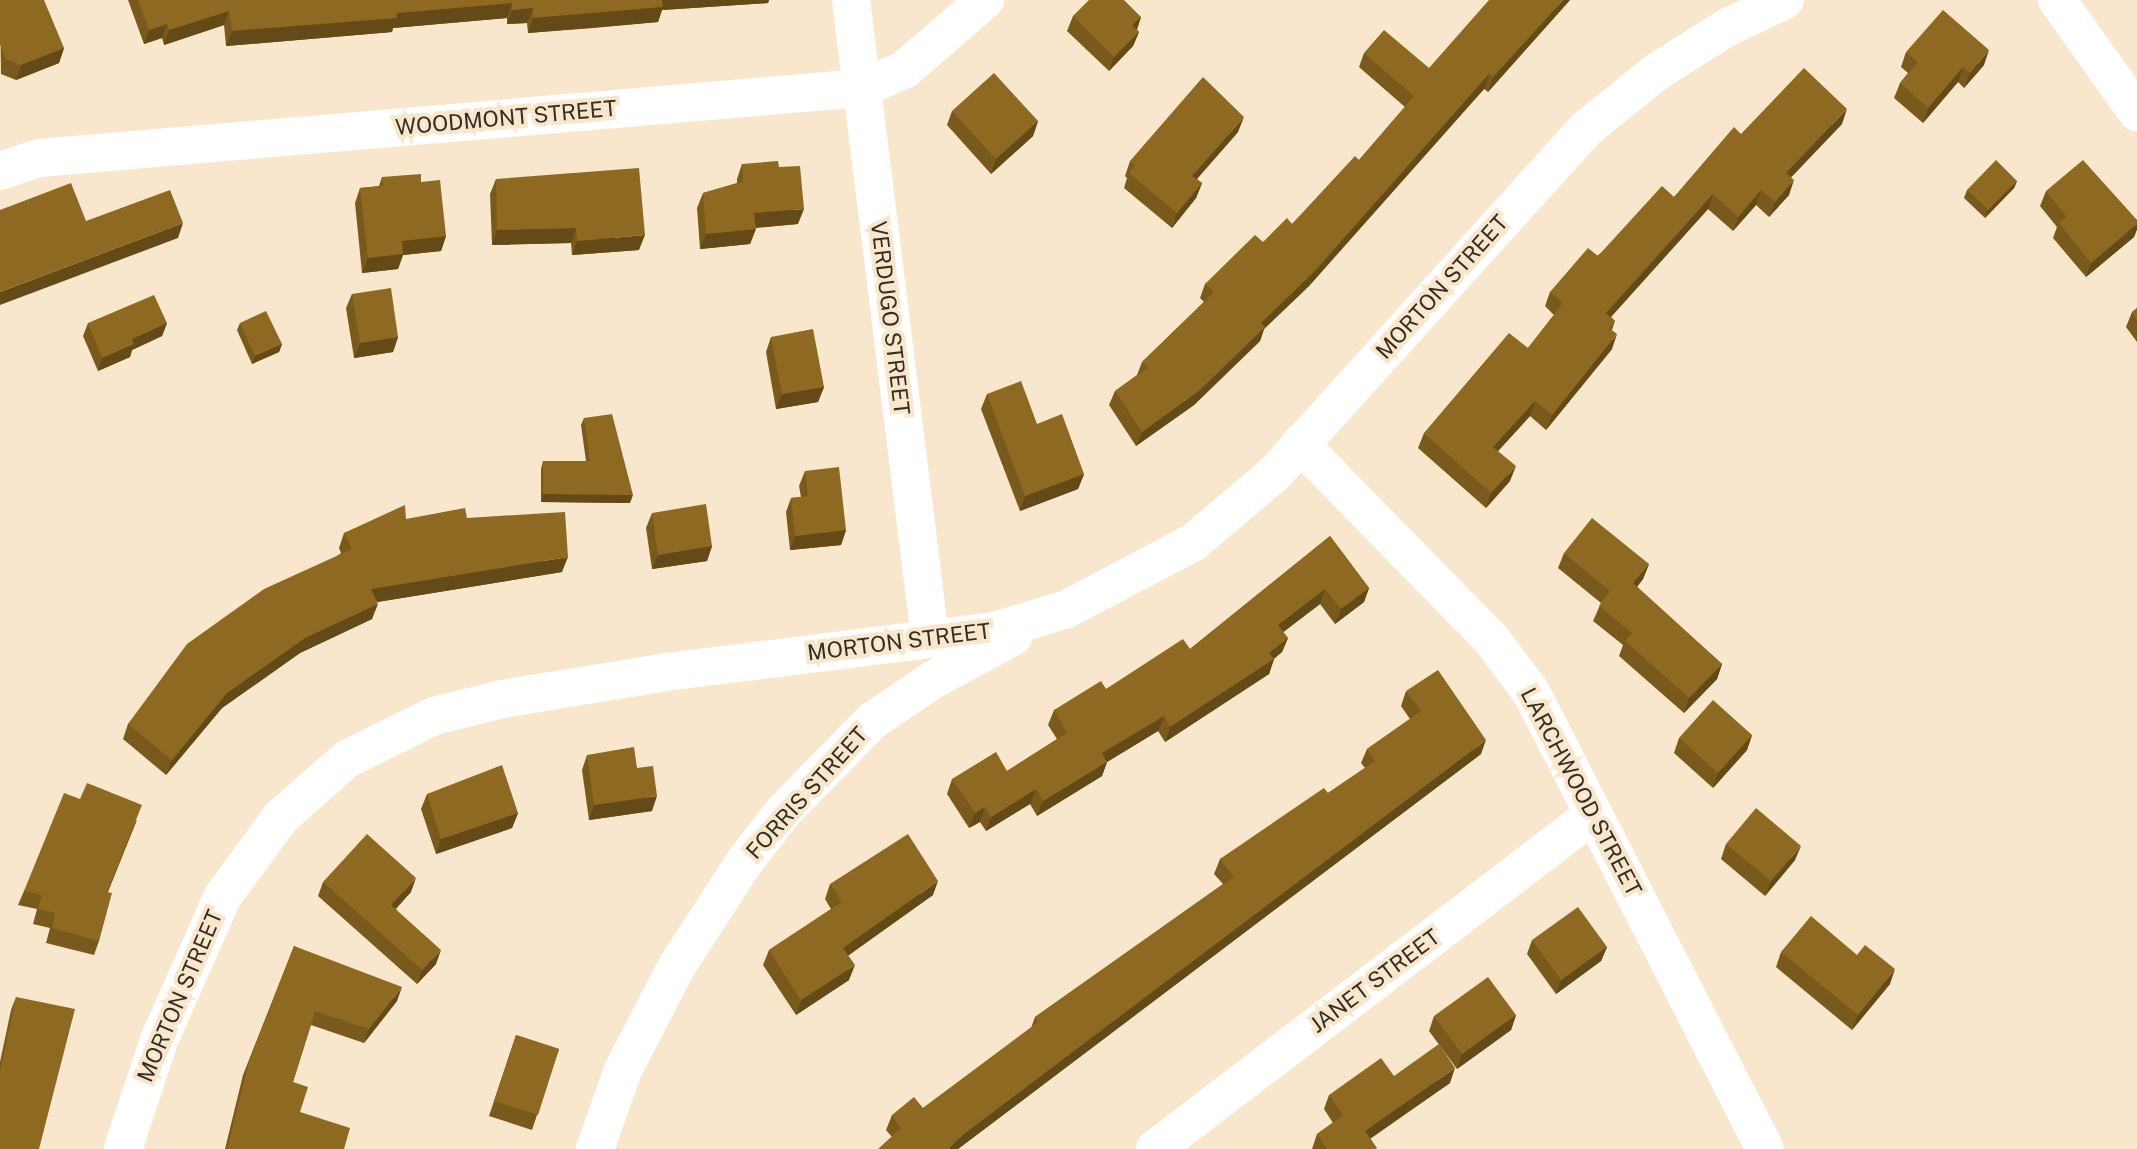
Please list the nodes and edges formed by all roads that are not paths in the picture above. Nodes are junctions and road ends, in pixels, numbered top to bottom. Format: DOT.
graph roads {
  1 [pos="851,0"];
  2 [pos="985,0"];
  3 [pos="1785,0"];
  4 [pos="2057,0"];
  5 [pos="862,88"];
  6 [pos="2137,112"];
  7 [pos="0,171"];
  8 [pos="1300,444"];
  9 [pos="1067,609"];
  10 [pos="930,637"];
  11 [pos="1594,814"];
  12 [pos="123,1149"];
  13 [pos="595,1149"];
  14 [pos="1155,1149"];
  15 [pos="1765,1149"];
  1 -- 5 [label="street, VERDUGO STREET"];
  2 -- 5 [label="street, WOODMONT STREET"];
  3 -- 8 [label="street, MORTON STREET"];
  4 -- 6 [label="street"];
  5 -- 7 [label="street, WOODMONT STREET"];
  5 -- 10 [label="street, VERDUGO STREET"];
  8 -- 9 [label="street, MORTON STREET"];
  8 -- 11 [label="street, LARCHWOOD STREET"];
  9 -- 10 [label="street, MORTON STREET"];
  9 -- 13 [label="street, FORRIS STREET"];
  10 -- 12 [label="street, MORTON STREET"];
  11 -- 14 [label="street, JANET STREET"];
  11 -- 15 [label="street, LARCHWOOD STREET"];
}
